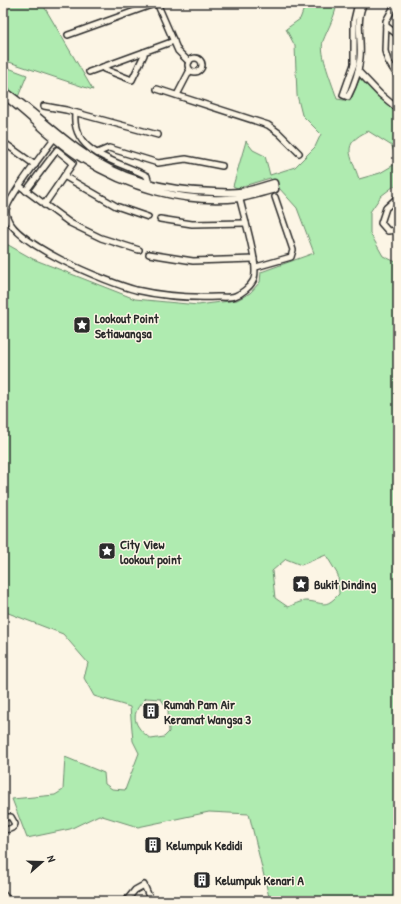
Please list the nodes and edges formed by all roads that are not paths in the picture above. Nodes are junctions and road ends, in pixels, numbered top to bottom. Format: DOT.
graph roads {
  1 [pos="157,3"];
  2 [pos="358,3"];
  3 [pos="364,3"];
  4 [pos="396,3"];
  5 [pos="386,26"];
  6 [pos="68,35"];
  7 [pos="398,35"];
  8 [pos="174,41"];
  9 [pos="144,52"];
  10 [pos="189,62"];
  11 [pos="103,67"];
  12 [pos="190,70"];
  13 [pos="358,71"];
  14 [pos="89,72"];
  15 [pos="398,77"];
  16 [pos="157,89"];
  17 [pos="3,90"];
  18 [pos="3,95"];
  19 [pos="177,95"];
  20 [pos="44,106"];
  21 [pos="398,108"];
  22 [pos="75,112"];
  23 [pos="56,135"];
  24 [pos="158,135"];
  25 [pos="3,142"];
  26 [pos="97,153"];
  27 [pos="299,153"];
  28 [pos="35,165"];
  29 [pos="222,166"];
  30 [pos="64,176"];
  31 [pos="149,184"];
  32 [pos="20,186"];
  33 [pos="27,190"];
  34 [pos="239,195"];
  35 [pos="275,197"];
  36 [pos="398,197"];
  37 [pos="45,203"];
  38 [pos="148,216"];
  39 [pos="160,219"];
  40 [pos="246,223"];
  41 [pos="398,230"];
  42 [pos="139,250"];
  43 [pos="149,254"];
  44 [pos="254,259"];
  45 [pos="256,267"];
  46 [pos="3,820"];
  47 [pos="3,829"];
  48 [pos="3,894"];
  49 [pos="8,901"];
  50 [pos="126,901"];
  51 [pos="151,901"];
  1 -- 6 [label="street"];
  1 -- 8 [label="street"];
  2 -- 13 [label="street"];
  3 -- 13 [label="street"];
  4 -- 5 [label="street"];
  5 -- 7 [label="street"];
  5 -- 15 [label="street"];
  8 -- 9 [label="street"];
  8 -- 10 [label="street"];
  9 -- 11 [label="street"];
  9 -- 11 [label="street"];
  10 -- 12 [label="street"];
  10 -- 12 [label="street"];
  11 -- 14 [label="street"];
  12 -- 19 [label="street"];
  13 -- 21 [label="street"];
  16 -- 19 [label="street"];
  17 -- 23 [label="street"];
  18 -- 23 [label="street"];
  19 -- 27 [label="street"];
  20 -- 22 [label="street"];
  22 -- 24 [label="street"];
  22 -- 26 [label="street"];
  23 -- 28 [label="street"];
  23 -- 31 [label="street"];
  23 -- 34 [label="street"];
  25 -- 28 [label="street"];
  26 -- 29 [label="street"];
  26 -- 31 [label="street"];
  28 -- 32 [label="street"];
  30 -- 33 [label="street"];
  30 -- 37 [label="street"];
  30 -- 38 [label="street"];
  31 -- 34 [label="street"];
  32 -- 33 [label="street"];
  32 -- 45 [label="street"];
  33 -- 37 [label="street"];
  34 -- 34 [label="street"];
  34 -- 40 [label="street"];
  35 -- 45 [label="street"];
  36 -- 41 [label="street"];
  37 -- 42 [label="street"];
  39 -- 40 [label="street"];
  40 -- 44 [label="street"];
  43 -- 44 [label="street"];
  44 -- 45 [label="street"];
  46 -- 47 [label="street"];
  48 -- 49 [label="street"];
  50 -- 51 [label="street"];
}
